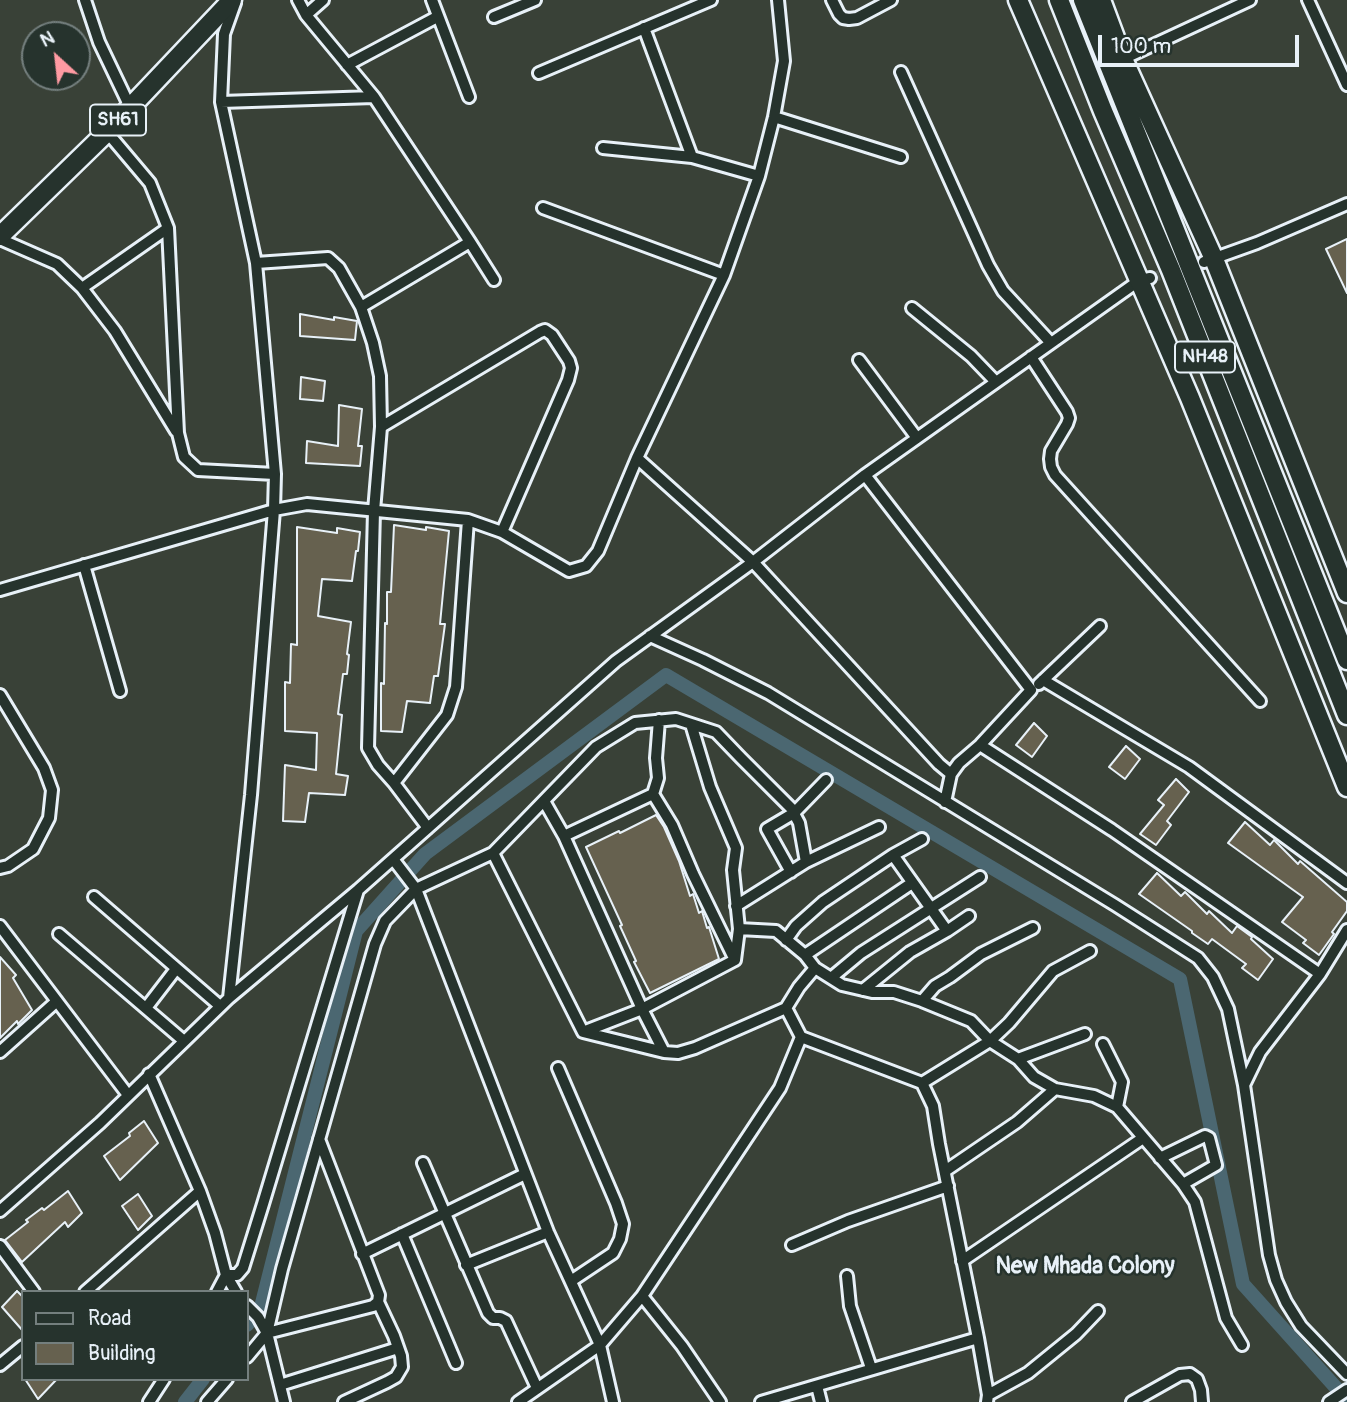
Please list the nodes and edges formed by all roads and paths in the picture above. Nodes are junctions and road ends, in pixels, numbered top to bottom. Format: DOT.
graph roads {
  1 [pos="85,0"];
  2 [pos="234,0"];
  3 [pos="298,0"];
  4 [pos="323,0"];
  5 [pos="432,0"];
  6 [pos="536,0"];
  7 [pos="711,0"];
  8 [pos="778,0"];
  9 [pos="832,0"];
  10 [pos="891,0"];
  11 [pos="1018,0"];
  12 [pos="1059,0"];
  13 [pos="1083,0"];
  14 [pos="1101,0"];
  15 [pos="1250,0"];
  16 [pos="1308,0"];
  17 [pos="306,15"];
  18 [pos="438,17"];
  19 [pos="494,17"];
  20 [pos="644,28"];
  21 [pos="1123,59"];
  22 [pos="347,65"];
  23 [pos="901,72"];
  24 [pos="539,73"];
  25 [pos="1347,85"];
  26 [pos="374,97"];
  27 [pos="469,97"];
  28 [pos="221,102"];
  29 [pos="130,107"];
  30 [pos="774,117"];
  31 [pos="107,132"];
  32 [pos="603,148"];
  33 [pos="692,157"];
  34 [pos="901,157"];
  35 [pos="759,176"];
  36 [pos="1347,204"];
  37 [pos="544,208"];
  38 [pos="168,228"];
  39 [pos="0,238"];
  40 [pos="470,242"];
  41 [pos="1209,261"];
  42 [pos="256,263"];
  43 [pos="724,275"];
  44 [pos="1145,279"];
  45 [pos="494,281"];
  46 [pos="82,288"];
  47 [pos="361,307"];
  48 [pos="912,308"];
  49 [pos="1051,343"];
  50 [pos="1031,357"];
  51 [pos="859,360"];
  52 [pos="996,382"];
  53 [pos="381,427"];
  54 [pos="178,433"];
  55 [pos="917,438"];
  56 [pos="637,458"];
  57 [pos="275,474"];
  58 [pos="865,475"];
  59 [pos="274,510"];
  60 [pos="374,511"];
  61 [pos="468,520"];
  62 [pos="502,531"];
  63 [pos="753,562"];
  64 [pos="84,565"];
  65 [pos="0,590"];
  66 [pos="1347,593"];
  67 [pos="1100,626"];
  68 [pos="650,636"];
  69 [pos="1347,660"];
  70 [pos="1043,680"];
  71 [pos="1031,690"];
  72 [pos="120,691"];
  73 [pos="0,695"];
  74 [pos="1260,701"];
  75 [pos="1347,715"];
  76 [pos="659,720"];
  77 [pos="691,724"];
  78 [pos="980,745"];
  79 [pos="951,774"];
  80 [pos="826,780"];
  81 [pos="394,783"];
  82 [pos="1347,787"];
  83 [pos="653,794"];
  84 [pos="544,801"];
  85 [pos="945,802"];
  86 [pos="794,813"];
  87 [pos="879,827"];
  88 [pos="428,828"];
  89 [pos="564,836"];
  90 [pos="922,839"];
  91 [pos="493,853"];
  92 [pos="893,855"];
  93 [pos="395,861"];
  94 [pos="806,862"];
  95 [pos="0,868"];
  96 [pos="791,872"];
  97 [pos="980,877"];
  98 [pos="912,883"];
  99 [pos="1347,883"];
  100 [pos="414,886"];
  101 [pos="358,890"];
  102 [pos="94,897"];
  103 [pos="736,906"];
  104 [pos="931,909"];
  105 [pos="970,916"];
  106 [pos="1033,928"];
  107 [pos="1,929"];
  108 [pos="738,929"];
  109 [pos="1347,930"];
  110 [pos="947,931"];
  111 [pos="59,934"];
  112 [pos="786,940"];
  113 [pos="1090,951"];
  114 [pos="805,955"];
  115 [pos="735,960"];
  116 [pos="815,968"];
  117 [pos="176,969"];
  118 [pos="1320,974"];
  119 [pos="831,978"];
  120 [pos="863,990"];
  121 [pos="229,998"];
  122 [pos="57,1001"];
  123 [pos="922,1001"];
  124 [pos="220,1006"];
  125 [pos="146,1008"];
  126 [pos="786,1008"];
  127 [pos="642,1009"];
  128 [pos="583,1032"];
  129 [pos="1084,1034"];
  130 [pos="801,1037"];
  131 [pos="184,1041"];
  132 [pos="990,1041"];
  133 [pos="1103,1044"];
  134 [pos="0,1052"];
  135 [pos="664,1052"];
  136 [pos="1018,1059"];
  137 [pos="558,1068"];
  138 [pos="149,1074"];
  139 [pos="922,1083"];
  140 [pos="1244,1085"];
  141 [pos="1055,1089"];
  142 [pos="128,1095"];
  143 [pos="1117,1107"];
  144 [pos="1143,1138"];
  145 [pos="319,1139"];
  146 [pos="1160,1158"];
  147 [pos="423,1163"];
  148 [pos="945,1171"];
  149 [pos="525,1174"];
  150 [pos="1183,1184"];
  151 [pos="948,1186"];
  152 [pos="200,1191"];
  153 [pos="0,1211"];
  154 [pos="445,1213"];
  155 [pos="548,1232"];
  156 [pos="402,1234"];
  157 [pos="792,1245"];
  158 [pos="0,1246"];
  159 [pos="362,1254"];
  160 [pos="962,1261"];
  161 [pos="466,1265"];
  162 [pos="226,1275"];
  163 [pos="846,1276"];
  164 [pos="571,1280"];
  165 [pos="33,1290"];
  166 [pos="87,1290"];
  167 [pos="218,1290"];
  168 [pos="235,1290"];
  169 [pos="642,1296"];
  170 [pos="378,1302"];
  171 [pos="248,1307"];
  172 [pos="1098,1311"];
  173 [pos="267,1333"];
  174 [pos="978,1338"];
  175 [pos="600,1345"];
  176 [pos="1242,1345"];
  177 [pos="21,1348"];
  178 [pos="398,1348"];
  179 [pos="248,1356"];
  180 [pos="456,1363"];
  181 [pos="0,1365"];
  182 [pos="871,1368"];
  183 [pos="1347,1374"];
  184 [pos="163,1381"];
  185 [pos="225,1381"];
  186 [pos="280,1385"];
  187 [pos="817,1386"];
  188 [pos="537,1388"];
  189 [pos="1347,1390"];
  190 [pos="987,1398"];
  191 [pos="149,1402"];
  192 [pos="208,1402"];
  193 [pos="284,1402"];
  194 [pos="344,1402"];
  195 [pos="518,1402"];
  196 [pos="613,1402"];
  197 [pos="720,1402"];
  198 [pos="761,1402"];
  199 [pos="821,1402"];
  200 [pos="1132,1402"];
  201 [pos="1202,1402"];
  202 [pos="1329,1402"];
  1 -- 29 [label="street"];
  2 -- 28 [label="street"];
  2 -- 29 [label="main road, SH61"];
  3 -- 17 [label="street"];
  4 -- 17 [label="street"];
  5 -- 18 [label="street"];
  6 -- 19 [label="street"];
  7 -- 20 [label="street"];
  8 -- 30 [label="street"];
  9 -- 10 [label="street"];
  11 -- 44 [label="main road"];
  12 -- 75 [label="main road, NH48"];
  13 -- 69 [label="main road, NH48"];
  14 -- 21 [label="main road"];
  15 -- 21 [label="street"];
  16 -- 25 [label="street"];
  17 -- 22 [label="street"];
  18 -- 22 [label="street"];
  18 -- 27 [label="street"];
  20 -- 24 [label="street"];
  20 -- 33 [label="street"];
  21 -- 41 [label="main road"];
  22 -- 26 [label="street"];
  23 -- 49 [label="street"];
  26 -- 28 [label="street"];
  26 -- 40 [label="street"];
  28 -- 42 [label="street"];
  29 -- 31 [label="main road, SH61"];
  30 -- 34 [label="street"];
  30 -- 35 [label="street"];
  31 -- 38 [label="street"];
  31 -- 39 [label="main road, SH61"];
  32 -- 33 [label="street"];
  33 -- 35 [label="street"];
  35 -- 43 [label="street"];
  36 -- 41 [label="street"];
  37 -- 43 [label="street"];
  38 -- 46 [label="street"];
  38 -- 54 [label="street"];
  39 -- 46 [label="street"];
  40 -- 45 [label="street"];
  40 -- 47 [label="street"];
  41 -- 66 [label="main road"];
  42 -- 47 [label="street"];
  42 -- 57 [label="street"];
  43 -- 56 [label="street"];
  44 -- 49 [label="street"];
  44 -- 82 [label="main road"];
  46 -- 54 [label="street"];
  47 -- 53 [label="street"];
  48 -- 52 [label="street"];
  49 -- 50 [label="street"];
  50 -- 52 [label="street"];
  50 -- 74 [label="street"];
  51 -- 55 [label="street"];
  52 -- 55 [label="street"];
  53 -- 60 [label="street"];
  53 -- 62 [label="street"];
  54 -- 57 [label="street"];
  55 -- 58 [label="street"];
  56 -- 62 [label="street"];
  56 -- 63 [label="street"];
  57 -- 59 [label="street"];
  58 -- 63 [label="street"];
  58 -- 71 [label="street"];
  59 -- 60 [label="street"];
  59 -- 64 [label="street"];
  59 -- 121 [label="street"];
  60 -- 61 [label="street"];
  60 -- 81 [label="street"];
  61 -- 62 [label="street"];
  61 -- 81 [label="street"];
  63 -- 68 [label="street"];
  63 -- 79 [label="street"];
  64 -- 65 [label="street"];
  64 -- 72 [label="street"];
  67 -- 70 [label="street"];
  68 -- 85 [label="street"];
  68 -- 88 [label="street"];
  70 -- 71 [label="street"];
  70 -- 99 [label="street"];
  71 -- 78 [label="street"];
  73 -- 95 [label="street"];
  76 -- 77 [label="street"];
  76 -- 83 [label="street"];
  76 -- 84 [label="street"];
  77 -- 86 [label="street"];
  77 -- 103 [label="street"];
  78 -- 79 [label="street"];
  78 -- 118 [label="street"];
  79 -- 85 [label="street"];
  80 -- 86 [label="street"];
  81 -- 88 [label="street"];
  83 -- 89 [label="street"];
  83 -- 115 [label="street"];
  84 -- 89 [label="street"];
  84 -- 91 [label="street"];
  85 -- 140 [label="street"];
  86 -- 94 [label="street"];
  86 -- 96 [label="street"];
  87 -- 94 [label="street"];
  88 -- 93 [label="street"];
  89 -- 127 [label="street"];
  90 -- 92 [label="street"];
  91 -- 100 [label="street"];
  91 -- 128 [label="street"];
  92 -- 98 [label="street"];
  92 -- 112 [label="street"];
  93 -- 100 [label="street"];
  93 -- 101 [label="street"];
  94 -- 96 [label="street"];
  96 -- 103 [label="street"];
  97 -- 104 [label="street"];
  98 -- 104 [label="street"];
  98 -- 114 [label="street"];
  100 -- 145 [label="street"];
  100 -- 149 [label="street"];
  101 -- 121 [label="street"];
  101 -- 162 [label="street"];
  102 -- 117 [label="street"];
  103 -- 108 [label="street"];
  104 -- 110 [label="street"];
  104 -- 119 [label="street"];
  105 -- 110 [label="street"];
  106 -- 123 [label="street"];
  107 -- 122 [label="street"];
  108 -- 112 [label="street"];
  108 -- 115 [label="street"];
  109 -- 118 [label="street"];
  110 -- 120 [label="street"];
  111 -- 125 [label="street"];
  112 -- 114 [label="street"];
  113 -- 132 [label="street"];
  114 -- 116 [label="street"];
  115 -- 127 [label="street"];
  116 -- 119 [label="street"];
  116 -- 126 [label="street"];
  117 -- 124 [label="street"];
  117 -- 125 [label="street"];
  118 -- 140 [label="street"];
  119 -- 120 [label="street"];
  120 -- 123 [label="street"];
  121 -- 124 [label="street"];
  122 -- 134 [label="street"];
  122 -- 142 [label="street"];
  123 -- 132 [label="street"];
  124 -- 131 [label="street"];
  125 -- 131 [label="street"];
  126 -- 130 [label="street"];
  126 -- 135 [label="street"];
  127 -- 128 [label="street"];
  127 -- 135 [label="street"];
  128 -- 135 [label="street"];
  129 -- 136 [label="street"];
  130 -- 139 [label="street"];
  130 -- 169 [label="street"];
  131 -- 138 [label="street"];
  132 -- 136 [label="street"];
  132 -- 139 [label="street"];
  133 -- 143 [label="street"];
  136 -- 141 [label="street"];
  137 -- 164 [label="street"];
  138 -- 142 [label="street"];
  138 -- 152 [label="street"];
  139 -- 148 [label="street"];
  140 -- 183 [label="street"];
  141 -- 143 [label="street"];
  141 -- 148 [label="street"];
  142 -- 153 [label="street"];
  143 -- 144 [label="street"];
  144 -- 146 [label="street"];
  144 -- 160 [label="street"];
  145 -- 159 [label="street"];
  145 -- 173 [label="street"];
  146 -- 150 [label="street"];
  146 -- 150 [label="street"];
  147 -- 154 [label="street"];
  148 -- 151 [label="street"];
  149 -- 154 [label="street"];
  149 -- 155 [label="street"];
  150 -- 176 [label="street"];
  151 -- 157 [label="street"];
  151 -- 160 [label="street"];
  152 -- 162 [label="street"];
  152 -- 166 [label="street"];
  154 -- 156 [label="street"];
  154 -- 161 [label="street"];
  155 -- 161 [label="street"];
  155 -- 164 [label="street"];
  156 -- 159 [label="street"];
  156 -- 180 [label="street"];
  158 -- 165 [label="street"];
  159 -- 170 [label="street"];
  160 -- 174 [label="street"];
  161 -- 188 [label="street"];
  162 -- 167 [label="street"];
  162 -- 168 [label="street"];
  163 -- 182 [label="street"];
  164 -- 175 [label="street"];
  169 -- 175 [label="street"];
  169 -- 197 [label="street"];
  170 -- 173 [label="street"];
  170 -- 178 [label="street"];
  171 -- 173 [label="street"];
  172 -- 190 [label="street"];
  173 -- 179 [label="street"];
  173 -- 186 [label="street"];
  174 -- 182 [label="street"];
  174 -- 190 [label="street"];
  175 -- 188 [label="street"];
  175 -- 196 [label="street"];
  177 -- 181 [label="street"];
  178 -- 186 [label="street"];
  178 -- 194 [label="street"];
  182 -- 187 [label="street"];
  184 -- 191 [label="street"];
  185 -- 192 [label="street"];
  186 -- 193 [label="street"];
  187 -- 198 [label="street"];
  187 -- 199 [label="street"];
  188 -- 195 [label="street"];
  189 -- 202 [label="street"];
  200 -- 201 [label="street"];
}
